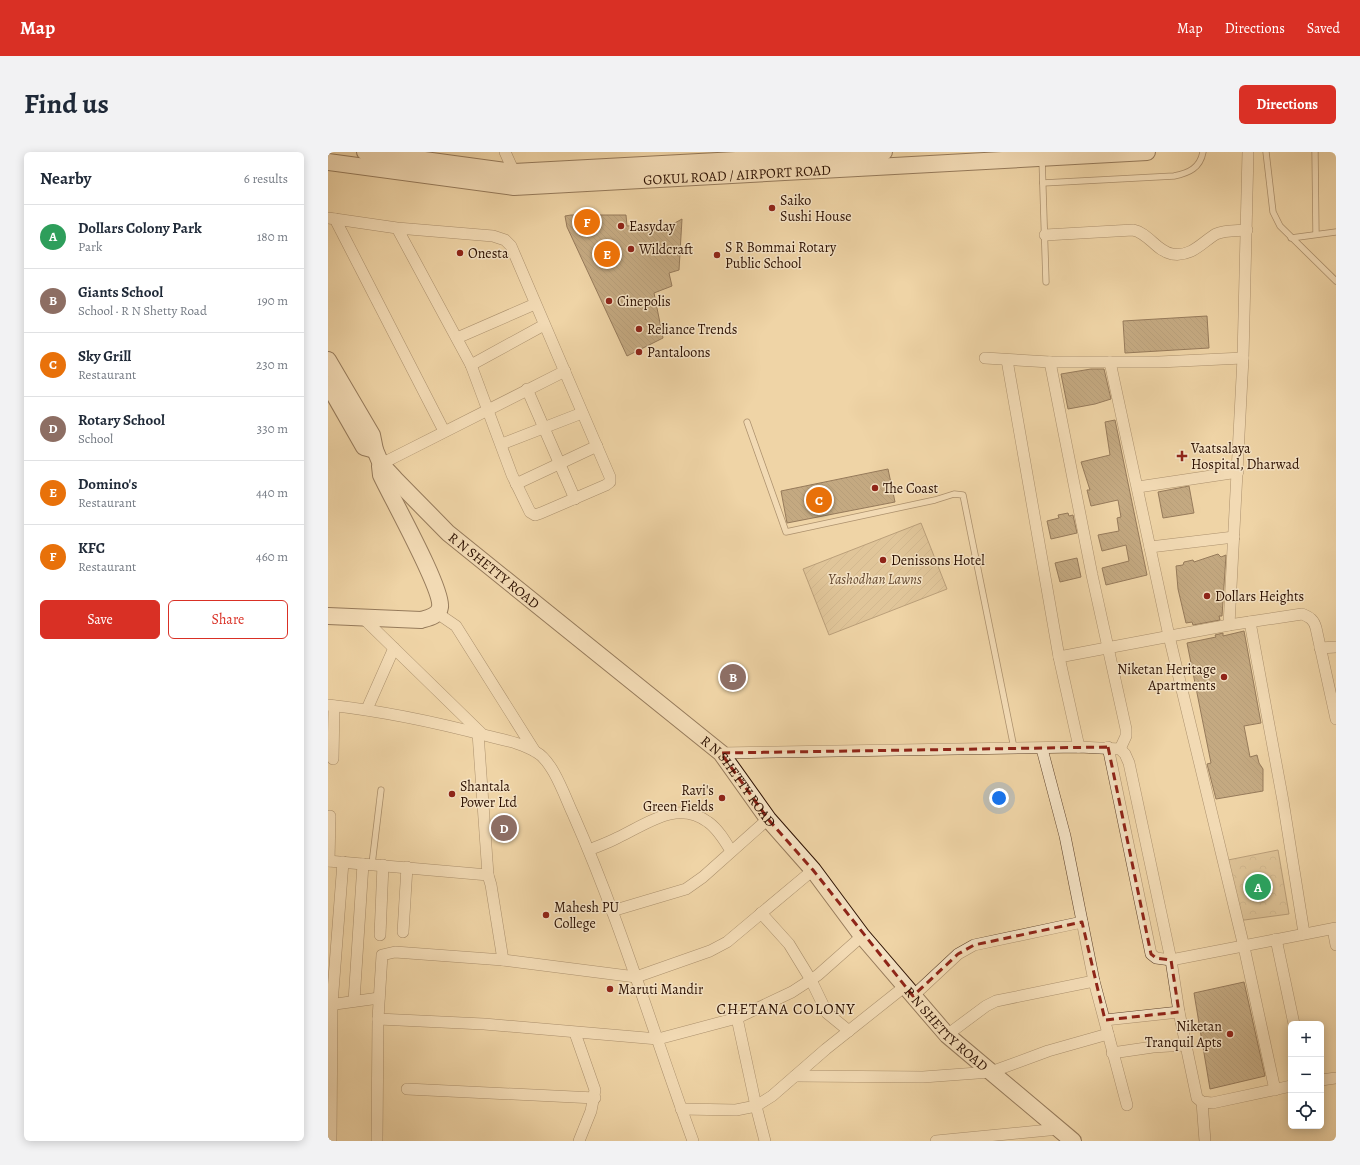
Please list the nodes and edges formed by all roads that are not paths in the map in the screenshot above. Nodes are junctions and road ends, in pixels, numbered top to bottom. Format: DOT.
graph roads {
  1 [pos="365,152"];
  2 [pos="504,152"];
  3 [pos="884,152"];
  4 [pos="1147,152"];
  5 [pos="1203,152"];
  6 [pos="1248,152"];
  7 [pos="1266,152"];
  8 [pos="1315,152"];
  9 [pos="1042,159"];
  10 [pos="328,162"];
  11 [pos="706,164"];
  12 [pos="514,172"];
  13 [pos="1043,183"];
  14 [pos="331,218"];
  15 [pos="397,228"];
  16 [pos="1247,230"];
  17 [pos="1336,232"];
  18 [pos="1316,234"];
  19 [pos="1045,235"];
  20 [pos="1291,238"];
  21 [pos="1336,281"];
  22 [pos="1046,282"];
  23 [pos="535,304"];
  24 [pos="544,325"];
  25 [pos="457,338"];
  26 [pos="985,358"];
  27 [pos="1243,358"];
  28 [pos="328,360"];
  29 [pos="1007,360"];
  30 [pos="1050,362"];
  31 [pos="1110,362"];
  32 [pos="471,365"];
  33 [pos="565,371"];
  34 [pos="328,384"];
  35 [pos="527,389"];
  36 [pos="487,409"];
  37 [pos="582,413"];
  38 [pos="747,422"];
  39 [pos="544,428"];
  40 [pos="444,431"];
  41 [pos="502,444"];
  42 [pos="597,446"];
  43 [pos="378,457"];
  44 [pos="560,464"];
  45 [pos="1238,472"];
  46 [pos="516,484"];
  47 [pos="1138,487"];
  48 [pos="575,499"];
  49 [pos="1234,537"];
  50 [pos="1150,547"];
  51 [pos="438,613"];
  52 [pos="328,616"];
  53 [pos="362,617"];
  54 [pos="1250,622"];
  55 [pos="1229,625"];
  56 [pos="1169,636"];
  57 [pos="1336,647"];
  58 [pos="394,648"];
  59 [pos="1320,648"];
  60 [pos="1109,649"];
  61 [pos="1059,657"];
  62 [pos="331,705"];
  63 [pos="368,709"];
  64 [pos="1336,719"];
  65 [pos="480,734"];
  66 [pos="1079,747"];
  67 [pos="1108,747"];
  68 [pos="1014,748"];
  69 [pos="1042,749"];
  70 [pos="1120,749"];
  71 [pos="534,751"];
  72 [pos="720,753"];
  73 [pos="333,759"];
  74 [pos="381,790"];
  75 [pos="330,816"];
  76 [pos="768,819"];
  77 [pos="589,850"];
  78 [pos="731,851"];
  79 [pos="329,861"];
  80 [pos="343,862"];
  81 [pos="367,864"];
  82 [pos="383,865"];
  83 [pos="406,867"];
  84 [pos="813,870"];
  85 [pos="488,876"];
  86 [pos="612,910"];
  87 [pos="761,913"];
  88 [pos="1082,922"];
  89 [pos="1334,928"];
  90 [pos="403,932"];
  91 [pos="1304,933"];
  92 [pos="380,935"];
  93 [pos="862,936"];
  94 [pos="1276,940"];
  95 [pos="1336,945"];
  96 [pos="1244,947"];
  97 [pos="503,960"];
  98 [pos="1171,960"];
  99 [pos="636,977"];
  100 [pos="811,980"];
  101 [pos="1094,981"];
  102 [pos="908,992"];
  103 [pos="379,998"];
  104 [pos="354,1001"];
  105 [pos="330,1005"];
  106 [pos="1179,1012"];
  107 [pos="378,1018"];
  108 [pos="737,1018"];
  109 [pos="1105,1020"];
  110 [pos="1293,1021"];
  111 [pos="849,1031"];
  112 [pos="575,1033"];
  113 [pos="1108,1034"];
  114 [pos="947,1035"];
  115 [pos="658,1039"];
  116 [pos="1186,1045"];
  117 [pos="1112,1053"];
  118 [pos="990,1072"];
  119 [pos="795,1076"];
  120 [pos="1336,1078"];
  121 [pos="1324,1080"];
  122 [pos="1288,1087"];
  123 [pos="407,1089"];
  124 [pos="1275,1090"];
  125 [pos="595,1098"];
  126 [pos="1202,1102"];
  127 [pos="1127,1105"];
  128 [pos="756,1106"];
  129 [pos="681,1108"];
  130 [pos="1059,1129"];
  131 [pos="331,1141"];
  132 [pos="377,1141"];
  133 [pos="579,1141"];
  134 [pos="693,1141"];
  135 [pos="765,1141"];
  136 [pos="936,1141"];
  137 [pos="1073,1141"];
  138 [pos="1205,1141"];
  1 -- 12 [label="street, GOKUL ROAD / AIRPORT ROAD"];
  2 -- 12 [label="street"];
  3 -- 11 [label="street, GOKUL ROAD / AIRPORT ROAD"];
  4 -- 9 [label="street, GOKUL ROAD / AIRPORT ROAD"];
  5 -- 13 [label="lane"];
  6 -- 16 [label="street"];
  7 -- 20 [label="lane"];
  8 -- 18 [label="lane"];
  9 -- 11 [label="street, GOKUL ROAD / AIRPORT ROAD"];
  9 -- 13 [label="lane"];
  10 -- 11 [label="street, GOKUL ROAD / AIRPORT ROAD"];
  11 -- 12 [label="street, GOKUL ROAD / AIRPORT ROAD"];
  13 -- 19 [label="lane"];
  14 -- 15 [label="street"];
  14 -- 40 [label="street"];
  15 -- 23 [label="street"];
  15 -- 25 [label="street"];
  16 -- 19 [label="street"];
  16 -- 27 [label="street"];
  17 -- 18 [label="lane"];
  18 -- 20 [label="lane"];
  19 -- 22 [label="lane"];
  20 -- 21 [label="lane"];
  23 -- 24 [label="street"];
  23 -- 25 [label="street"];
  24 -- 32 [label="street"];
  24 -- 33 [label="street"];
  25 -- 32 [label="street"];
  26 -- 29 [label="street"];
  27 -- 31 [label="street"];
  27 -- 45 [label="street"];
  28 -- 43 [label="street, R N SHETTY ROAD"];
  29 -- 30 [label="street"];
  29 -- 61 [label="street"];
  30 -- 31 [label="street"];
  30 -- 60 [label="street"];
  31 -- 47 [label="street"];
  32 -- 36 [label="street"];
  33 -- 35 [label="street"];
  33 -- 37 [label="street"];
  34 -- 43 [label="street, R N SHETTY ROAD"];
  35 -- 36 [label="street"];
  35 -- 39 [label="street"];
  36 -- 40 [label="street"];
  36 -- 41 [label="street"];
  37 -- 39 [label="street"];
  37 -- 42 [label="street"];
  38 -- 68 [label="lane"];
  39 -- 41 [label="street"];
  39 -- 44 [label="street"];
  40 -- 43 [label="street"];
  41 -- 46 [label="street"];
  42 -- 44 [label="street"];
  42 -- 48 [label="street"];
  43 -- 51 [label="street"];
  43 -- 72 [label="street, R N SHETTY ROAD"];
  44 -- 46 [label="street"];
  44 -- 48 [label="street"];
  45 -- 47 [label="street"];
  45 -- 49 [label="street"];
  46 -- 48 [label="street"];
  47 -- 50 [label="street"];
  49 -- 50 [label="street"];
  49 -- 55 [label="street"];
  50 -- 56 [label="street"];
  51 -- 53 [label="street"];
  51 -- 71 [label="street"];
  52 -- 53 [label="street"];
  53 -- 58 [label="street"];
  54 -- 55 [label="street"];
  54 -- 59 [label="street"];
  54 -- 91 [label="street"];
  55 -- 56 [label="street"];
  56 -- 60 [label="street"];
  56 -- 96 [label="street"];
  57 -- 59 [label="street"];
  58 -- 63 [label="street"];
  58 -- 65 [label="street"];
  59 -- 64 [label="street"];
  60 -- 61 [label="street"];
  60 -- 70 [label="street"];
  61 -- 66 [label="street"];
  62 -- 63 [label="street"];
  62 -- 73 [label="street"];
  63 -- 65 [label="street"];
  65 -- 71 [label="street"];
  65 -- 85 [label="street"];
  66 -- 67 [label="street"];
  66 -- 69 [label="street"];
  67 -- 70 [label="street"];
  67 -- 98 [label="street"];
  68 -- 69 [label="street"];
  68 -- 72 [label="street"];
  69 -- 88 [label="street"];
  70 -- 98 [label="street"];
  71 -- 77 [label="street"];
  72 -- 76 [label="street, R N SHETTY ROAD"];
  74 -- 81 [label="lane"];
  75 -- 79 [label="street"];
  76 -- 78 [label="street"];
  76 -- 84 [label="street, R N SHETTY ROAD"];
  77 -- 78 [label="street"];
  77 -- 86 [label="street"];
  78 -- 86 [label="street"];
  79 -- 80 [label="street"];
  80 -- 81 [label="street"];
  80 -- 105 [label="street"];
  81 -- 82 [label="street"];
  81 -- 104 [label="street"];
  82 -- 83 [label="street"];
  82 -- 92 [label="street"];
  83 -- 85 [label="street"];
  83 -- 90 [label="street"];
  84 -- 87 [label="street"];
  84 -- 93 [label="street, R N SHETTY ROAD"];
  85 -- 97 [label="street"];
  86 -- 99 [label="street"];
  87 -- 99 [label="street"];
  87 -- 100 [label="street"];
  88 -- 101 [label="street"];
  88 -- 102 [label="street"];
  89 -- 91 [label="street"];
  89 -- 95 [label="street"];
  91 -- 94 [label="street"];
  93 -- 100 [label="street"];
  93 -- 102 [label="street, R N SHETTY ROAD"];
  94 -- 96 [label="street"];
  94 -- 110 [label="street"];
  96 -- 98 [label="street"];
  96 -- 124 [label="street"];
  97 -- 99 [label="street"];
  97 -- 103 [label="street"];
  98 -- 106 [label="street"];
  99 -- 115 [label="street"];
  100 -- 108 [label="street"];
  100 -- 111 [label="street"];
  101 -- 109 [label="street"];
  101 -- 114 [label="street"];
  102 -- 111 [label="street"];
  102 -- 114 [label="street, R N SHETTY ROAD"];
  103 -- 104 [label="street"];
  103 -- 107 [label="street"];
  104 -- 105 [label="street"];
  105 -- 131 [label="street"];
  106 -- 109 [label="street"];
  106 -- 116 [label="street"];
  107 -- 112 [label="street"];
  107 -- 132 [label="street"];
  108 -- 115 [label="street"];
  108 -- 128 [label="street"];
  109 -- 113 [label="street"];
  111 -- 119 [label="street"];
  112 -- 115 [label="street"];
  112 -- 125 [label="street"];
  113 -- 117 [label="street"];
  113 -- 118 [label="street"];
  114 -- 118 [label="street, R N SHETTY ROAD"];
  115 -- 129 [label="street"];
  116 -- 117 [label="street"];
  116 -- 126 [label="street"];
  117 -- 127 [label="street"];
  118 -- 119 [label="street"];
  118 -- 130 [label="street, R N SHETTY ROAD"];
  119 -- 128 [label="street"];
  120 -- 121 [label="street"];
  122 -- 124 [label="street"];
  123 -- 125 [label="street"];
  124 -- 126 [label="street"];
  125 -- 133 [label="street"];
  126 -- 138 [label="street"];
  128 -- 129 [label="street"];
  128 -- 135 [label="street"];
  129 -- 134 [label="street"];
  130 -- 136 [label="street"];
  130 -- 137 [label="street, R N SHETTY ROAD"];
}
